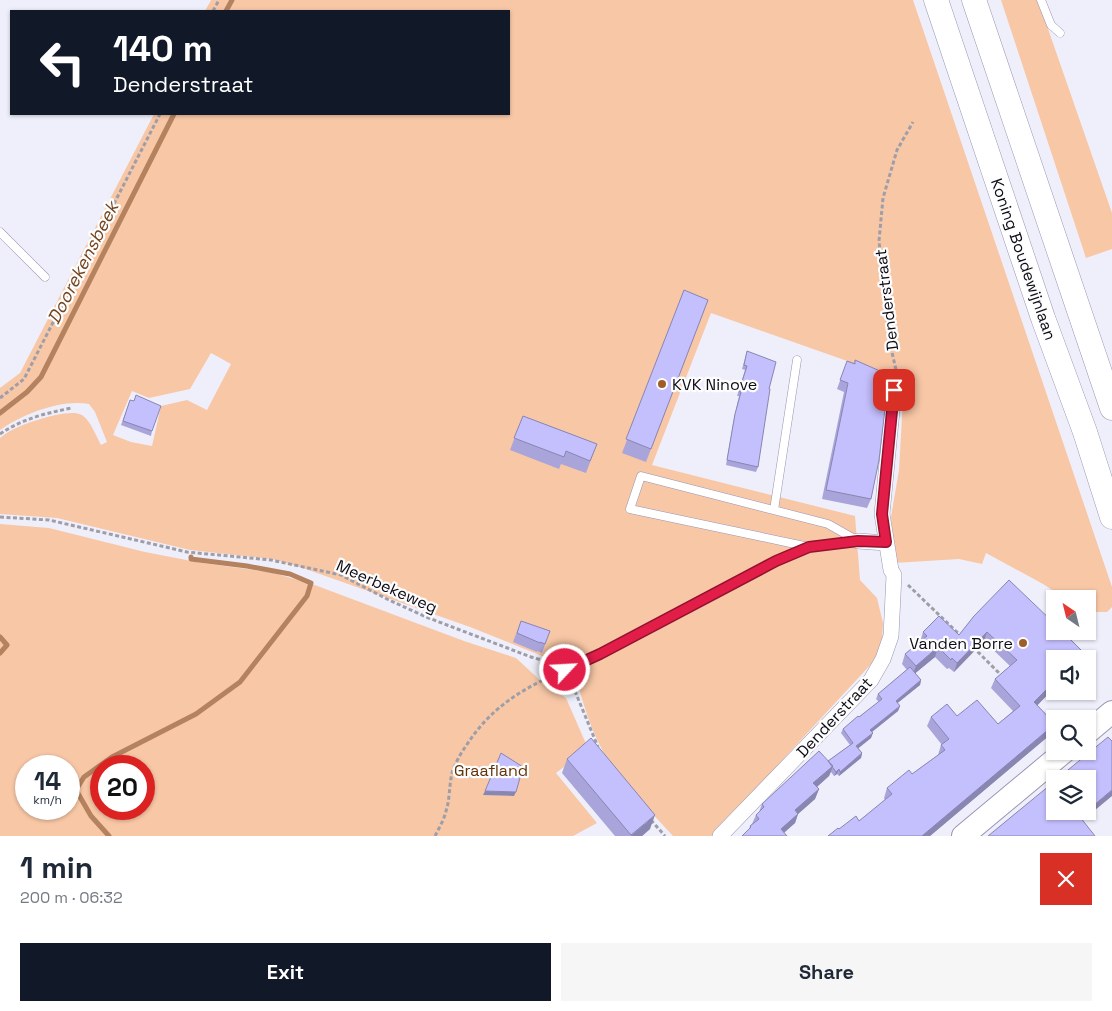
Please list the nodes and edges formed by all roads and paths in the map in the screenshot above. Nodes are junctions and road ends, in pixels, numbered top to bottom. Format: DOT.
graph roads {
  1 [pos="936,0"];
  2 [pos="974,0"];
  3 [pos="1041,0"];
  4 [pos="1060,33"];
  5 [pos="159,115"];
  6 [pos="913,122"];
  7 [pos="0,232"];
  8 [pos="45,277"];
  9 [pos="797,360"];
  10 [pos="894,390"];
  11 [pos="0,398"];
  12 [pos="72,408"];
  13 [pos="1112,408"];
  14 [pos="0,434"];
  15 [pos="774,510"];
  16 [pos="0,517"];
  17 [pos="1112,517"];
  18 [pos="858,541"];
  19 [pos="886,542"];
  20 [pos="809,547"];
  21 [pos="894,575"];
  22 [pos="966,641"];
  23 [pos="973,647"];
  24 [pos="565,670"];
  25 [pos="1007,680"];
  26 [pos="1112,712"];
  27 [pos="1096,725"];
  28 [pos="601,754"];
  29 [pos="1054,760"];
  30 [pos="647,816"];
  31 [pos="435,836"];
  32 [pos="665,836"];
  33 [pos="720,836"];
  34 [pos="963,836"];
  1 -- 17 [label="highway, Koning Boudewijnlaan"];
  2 -- 13 [label="highway"];
  3 -- 4 [label="lane"];
  5 -- 11 [label="path"];
  6 -- 10 [label="path, Denderstraat"];
  7 -- 8 [label="lane"];
  9 -- 15 [label="lane"];
  10 -- 19 [label="street, Denderstraat"];
  12 -- 14 [label="path"];
  15 -- 18 [label="lane"];
  15 -- 20 [label="lane"];
  16 -- 24 [label="path, Meerbekeweg"];
  18 -- 19 [label="street"];
  18 -- 20 [label="lane"];
  19 -- 21 [label="street, Denderstraat"];
  20 -- 24 [label="lane"];
  21 -- 22 [label="path"];
  21 -- 33 [label="street, Denderstraat"];
  23 -- 25 [label="path"];
  24 -- 28 [label="path"];
  24 -- 31 [label="path"];
  26 -- 27 [label="main road"];
  29 -- 34 [label="main road"];
  30 -- 32 [label="path"];
}
